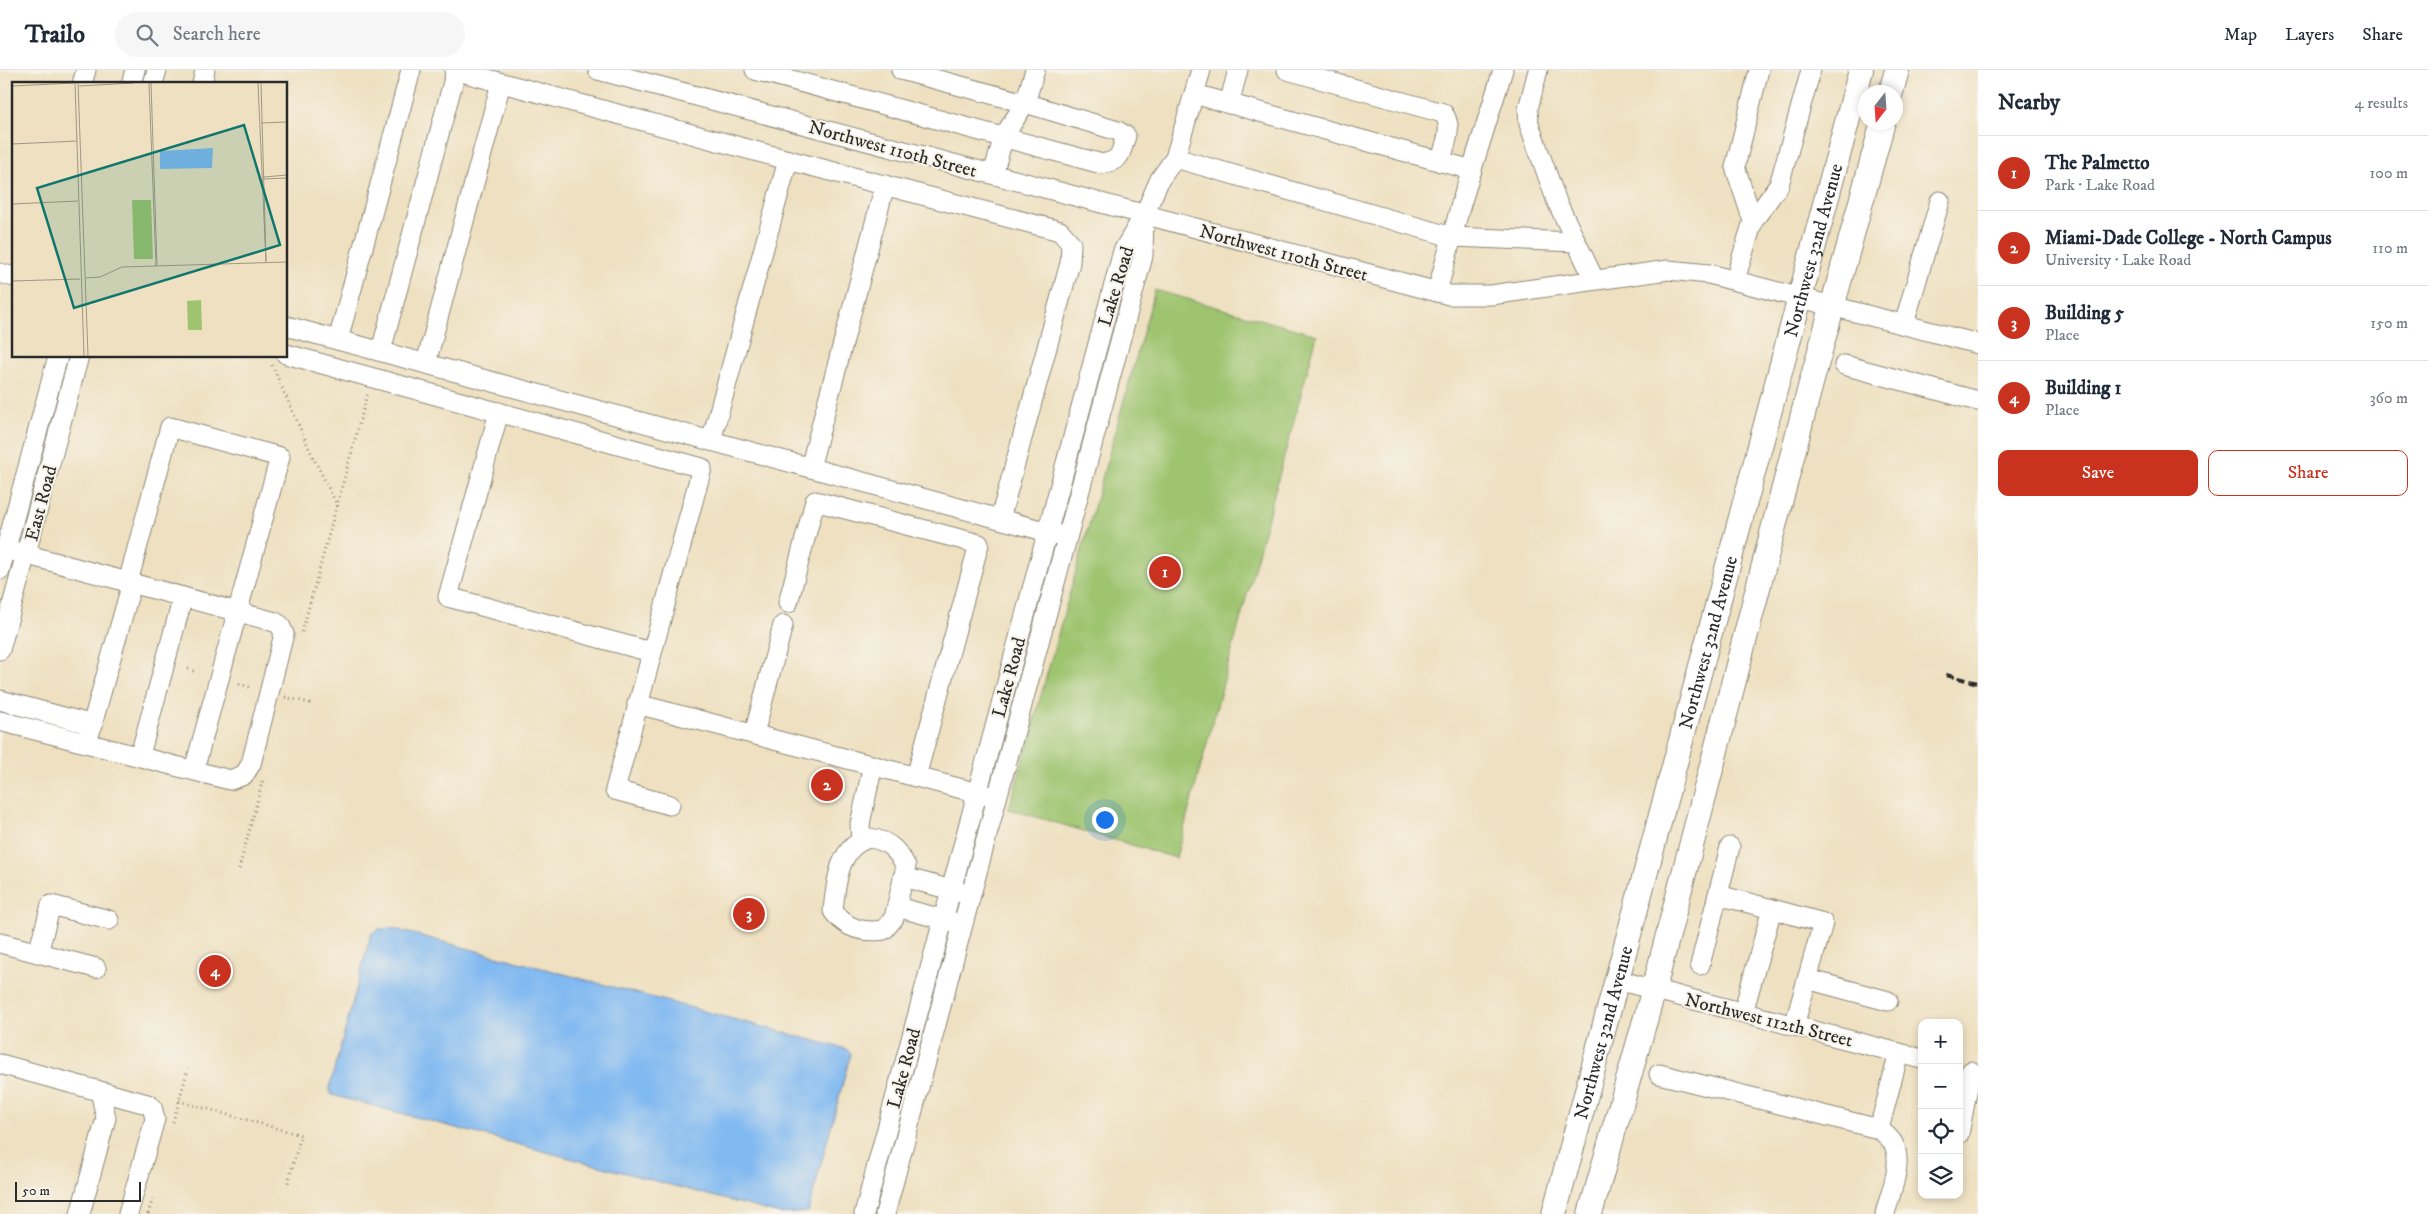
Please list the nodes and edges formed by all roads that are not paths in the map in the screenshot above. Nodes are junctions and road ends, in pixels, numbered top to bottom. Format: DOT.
graph roads {
  1 [pos="411,70"];
  2 [pos="455,70"];
  3 [pos="598,70"];
  4 [pos="756,70"];
  5 [pos="901,70"];
  6 [pos="1035,70"];
  7 [pos="1200,70"];
  8 [pos="1238,70"];
  9 [pos="1287,70"];
  10 [pos="1503,70"];
  11 [pos="1538,70"];
  12 [pos="1759,70"];
  13 [pos="1811,70"];
  14 [pos="1861,70"];
  15 [pos="1897,70"];
  16 [pos="655,77"];
  17 [pos="500,82"];
  18 [pos="1893,85"];
  19 [pos="1194,94"];
  20 [pos="1025,103"];
  21 [pos="1229,104"];
  22 [pos="1881,130"];
  23 [pos="1004,136"];
  24 [pos="1175,158"];
  25 [pos="788,160"];
  26 [pos="1440,162"];
  27 [pos="1472,170"];
  28 [pos="993,174"];
  29 [pos="885,185"];
  30 [pos="1940,201"];
  31 [pos="1144,215"];
  32 [pos="1753,221"];
  33 [pos="1452,237"];
  34 [pos="1576,242"];
  35 [pos="1594,279"];
  36 [pos="1735,280"];
  37 [pos="1437,292"];
  38 [pos="1800,298"];
  39 [pos="1833,306"];
  40 [pos="1904,324"];
  41 [pos="288,327"];
  42 [pos="338,340"];
  43 [pos="1978,344"];
  44 [pos="381,351"];
  45 [pos="57,358"];
  46 [pos="78,358"];
  47 [pos="282,358"];
  48 [pos="426,363"];
  49 [pos="1844,365"];
  50 [pos="474,376"];
  51 [pos="1978,401"];
  52 [pos="467,403"];
  53 [pos="499,412"];
  54 [pos="711,441"];
  55 [pos="810,468"];
  56 [pos="1000,519"];
  57 [pos="1047,531"];
  58 [pos="1068,537"];
  59 [pos="6,549"];
  60 [pos="26,554"];
  61 [pos="0,570"];
  62 [pos="130,582"];
  63 [pos="183,597"];
  64 [pos="788,603"];
  65 [pos="238,612"];
  66 [pos="783,625"];
  67 [pos="0,650"];
  68 [pos="651,652"];
  69 [pos="0,700"];
  70 [pos="637,704"];
  71 [pos="0,721"];
  72 [pos="90,734"];
  73 [pos="754,734"];
  74 [pos="140,755"];
  75 [pos="873,765"];
  76 [pos="194,770"];
  77 [pos="916,777"];
  78 [pos="976,793"];
  79 [pos="998,798"];
  80 [pos="670,805"];
  81 [pos="861,840"];
  82 [pos="1730,847"];
  83 [pos="903,877"];
  84 [pos="951,890"];
  85 [pos="1718,895"];
  86 [pos="971,896"];
  87 [pos="897,906"];
  88 [pos="1772,909"];
  89 [pos="943,919"];
  90 [pos="109,920"];
  91 [pos="963,925"];
  92 [pos="0,943"];
  93 [pos="38,953"];
  94 [pos="1700,965"];
  95 [pos="96,968"];
  96 [pos="1807,979"];
  97 [pos="1617,980"];
  98 [pos="1654,990"];
  99 [pos="1888,1001"];
  100 [pos="1743,1013"];
  101 [pos="1794,1026"];
  102 [pos="1898,1053"];
  103 [pos="1918,1058"];
  104 [pos="0,1064"];
  105 [pos="1970,1071"];
  106 [pos="1659,1074"];
  107 [pos="100,1091"];
  108 [pos="1963,1111"];
  109 [pos="1879,1129"];
  110 [pos="80,1214"];
  111 [pos="128,1214"];
  112 [pos="864,1214"];
  113 [pos="885,1214"];
  114 [pos="1554,1214"];
  115 [pos="1590,1214"];
  116 [pos="1885,1214"];
  1 -- 42 [label="street"];
  2 -- 17 [label="street"];
  2 -- 44 [label="street"];
  3 -- 16 [label="street, Northwest 110th Street"];
  4 -- 23 [label="street"];
  5 -- 20 [label="street"];
  6 -- 20 [label="street"];
  7 -- 19 [label="street"];
  8 -- 21 [label="street"];
  9 -- 26 [label="street"];
  10 -- 27 [label="street"];
  11 -- 34 [label="street"];
  12 -- 32 [label="street"];
  13 -- 32 [label="street"];
  14 -- 38 [label="main road, Northwest 32nd Avenue"];
  15 -- 18 [label="main road"];
  16 -- 28 [label="street, Northwest 110th Street"];
  17 -- 25 [label="street"];
  17 -- 48 [label="street"];
  19 -- 21 [label="street"];
  19 -- 24 [label="street"];
  20 -- 23 [label="street"];
  20 -- 23 [label="street"];
  21 -- 26 [label="street"];
  22 -- 39 [label="main road, Northwest 32nd Avenue"];
  23 -- 28 [label="street"];
  24 -- 31 [label="street"];
  24 -- 33 [label="street"];
  25 -- 29 [label="street"];
  25 -- 54 [label="street"];
  26 -- 27 [label="street"];
  27 -- 33 [label="street"];
  28 -- 31 [label="street, Northwest 110th Street"];
  29 -- 55 [label="street"];
  29 -- 56 [label="street"];
  30 -- 40 [label="street"];
  31 -- 37 [label="street, Northwest 110th Street"];
  31 -- 57 [label="street, Lake Road"];
  31 -- 58 [label="street, Lake Road"];
  32 -- 36 [label="street"];
  33 -- 34 [label="street"];
  33 -- 37 [label="street"];
  34 -- 35 [label="street"];
  35 -- 36 [label="street, Northwest 110th Street"];
  35 -- 37 [label="street, Northwest 110th Street"];
  36 -- 38 [label="street, Northwest 110th Street"];
  38 -- 39 [label="street, Northwest 110th Street"];
  38 -- 97 [label="main road, Northwest 32nd Avenue"];
  39 -- 40 [label="street, Northwest 110th Street"];
  39 -- 98 [label="main road, Northwest 32nd Avenue"];
  40 -- 43 [label="street, Northwest 110th Street"];
  41 -- 42 [label="street"];
  42 -- 44 [label="street"];
  44 -- 48 [label="street"];
  45 -- 59 [label="street, East Road"];
  46 -- 60 [label="street, East Road"];
  47 -- 52 [label="street"];
  48 -- 50 [label="street"];
  49 -- 51 [label="street"];
  50 -- 52 [label="street"];
  50 -- 54 [label="street"];
  52 -- 53 [label="street"];
  53 -- 68 [label="street"];
  53 -- 68 [label="street"];
  54 -- 55 [label="street"];
  55 -- 56 [label="street"];
  56 -- 57 [label="street"];
  57 -- 58 [label="street"];
  57 -- 78 [label="street, Lake Road"];
  58 -- 79 [label="street, Lake Road"];
  59 -- 60 [label="street"];
  59 -- 61 [label="street, East Road"];
  60 -- 62 [label="street"];
  60 -- 67 [label="street, East Road"];
  62 -- 63 [label="street"];
  62 -- 65 [label="street"];
  62 -- 72 [label="street"];
  63 -- 65 [label="street"];
  63 -- 74 [label="street"];
  64 -- 77 [label="street"];
  65 -- 76 [label="street"];
  65 -- 76 [label="street"];
  66 -- 73 [label="street"];
  68 -- 70 [label="street"];
  69 -- 72 [label="street"];
  70 -- 73 [label="street"];
  70 -- 80 [label="street"];
  71 -- 72 [label="street"];
  72 -- 74 [label="street"];
  73 -- 75 [label="street"];
  74 -- 76 [label="street"];
  75 -- 77 [label="street"];
  75 -- 81 [label="street"];
  77 -- 78 [label="street"];
  78 -- 79 [label="street"];
  78 -- 84 [label="street, Lake Road"];
  79 -- 86 [label="street, Lake Road"];
  81 -- 83 [label="street"];
  81 -- 87 [label="street"];
  82 -- 85 [label="street"];
  83 -- 84 [label="street"];
  83 -- 87 [label="street"];
  84 -- 86 [label="street"];
  84 -- 89 [label="street, Lake Road"];
  85 -- 88 [label="street"];
  85 -- 94 [label="street"];
  86 -- 91 [label="street, Lake Road"];
  87 -- 89 [label="street"];
  88 -- 96 [label="street"];
  88 -- 100 [label="street"];
  89 -- 91 [label="street"];
  89 -- 112 [label="street, Lake Road"];
  90 -- 93 [label="street"];
  91 -- 113 [label="street, Lake Road"];
  92 -- 93 [label="street"];
  93 -- 95 [label="street"];
  96 -- 99 [label="street"];
  96 -- 101 [label="street"];
  97 -- 98 [label="street, Northwest 112th Street"];
  97 -- 114 [label="main road, Northwest 32nd Avenue"];
  98 -- 100 [label="street, Northwest 112th Street"];
  98 -- 115 [label="main road, Northwest 32nd Avenue"];
  100 -- 101 [label="street, Northwest 112th Street"];
  101 -- 102 [label="street, Northwest 112th Street"];
  102 -- 103 [label="street, Northwest 112th Street"];
  102 -- 109 [label="street"];
  104 -- 107 [label="street"];
  105 -- 108 [label="street"];
  106 -- 109 [label="street"];
  107 -- 110 [label="street"];
  107 -- 111 [label="street"];
  109 -- 116 [label="street"];
}
